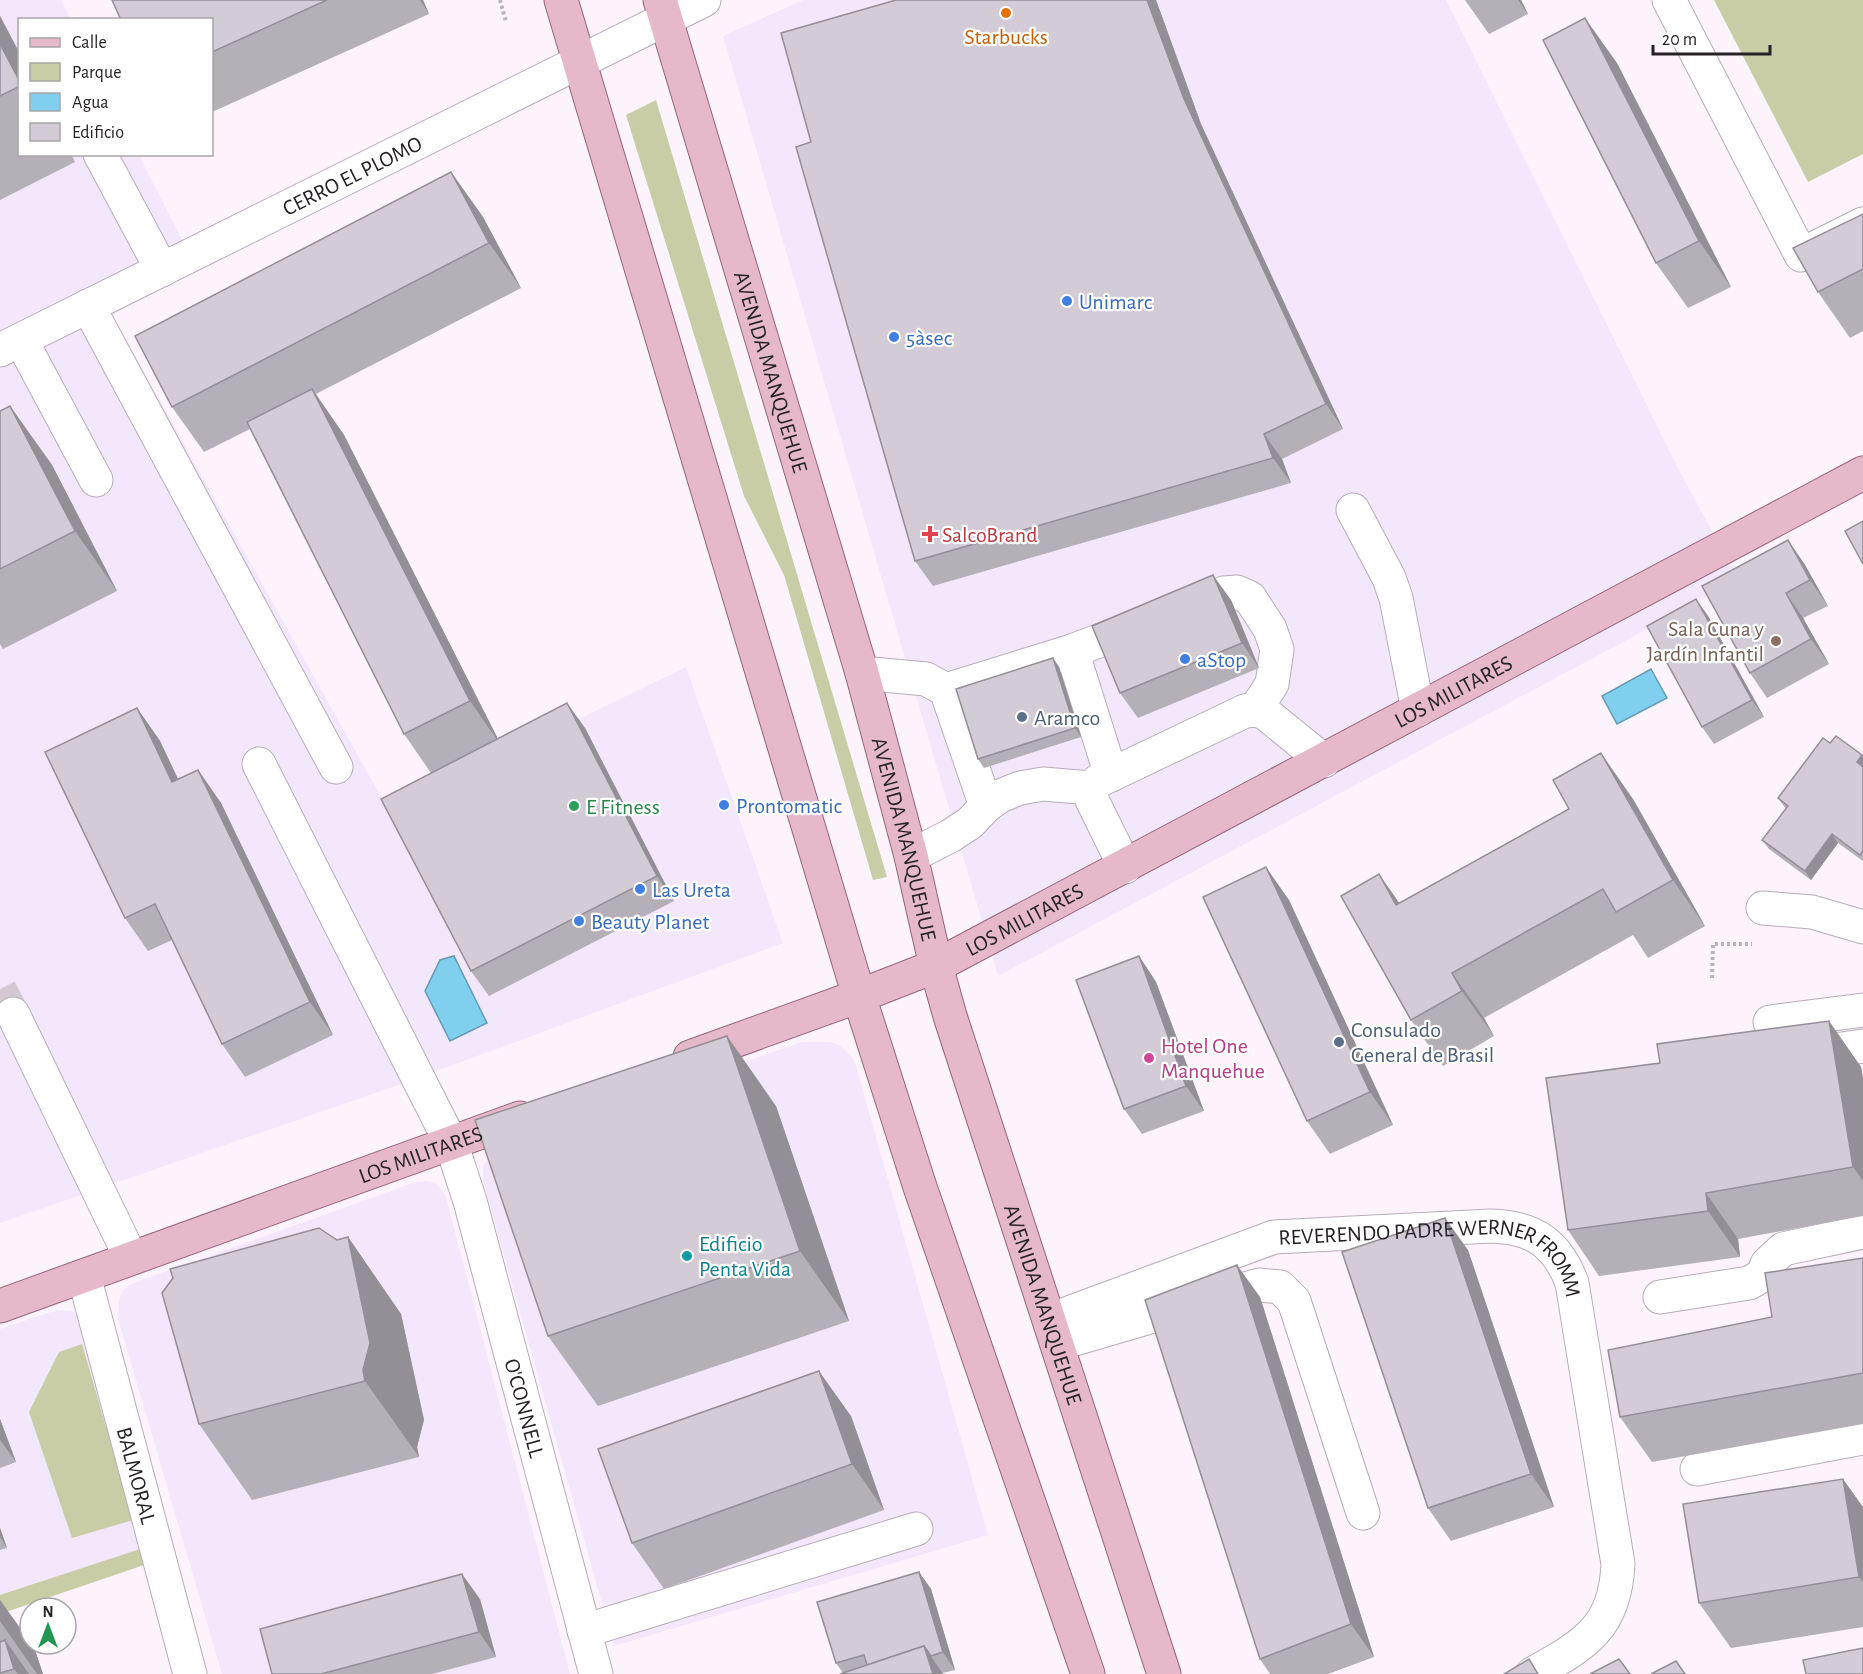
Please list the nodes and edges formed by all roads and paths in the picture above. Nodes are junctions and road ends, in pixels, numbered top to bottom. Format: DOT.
graph roads {
  1 [pos="500,0"];
  2 [pos="561,0"];
  3 [pos="704,0"];
  4 [pos="1669,0"];
  5 [pos="663,9"];
  6 [pos="506,22"];
  7 [pos="580,62"];
  8 [pos="101,156"];
  9 [pos="1863,224"];
  10 [pos="162,270"];
  11 [pos="88,306"];
  12 [pos="10,345"];
  13 [pos="1863,473"];
  14 [pos="96,480"];
  15 [pos="1353,510"];
  16 [pos="1072,651"];
  17 [pos="862,673"];
  18 [pos="946,690"];
  19 [pos="1255,710"];
  20 [pos="1418,710"];
  21 [pos="1324,761"];
  22 [pos="259,764"];
  23 [pos="336,767"];
  24 [pos="1101,782"];
  25 [pos="986,806"];
  26 [pos="911,856"];
  27 [pos="1125,867"];
  28 [pos="1763,908"];
  29 [pos="1863,927"];
  30 [pos="1759,945"];
  31 [pos="936,966"];
  32 [pos="1712,978"];
  33 [pos="859,996"];
  34 [pos="1863,1010"];
  35 [pos="13,1014"];
  36 [pos="1770,1022"];
  37 [pos="1863,1046"];
  38 [pos="1795,1056"];
  39 [pos="659,1069"];
  40 [pos="549,1108"];
  41 [pos="451,1143"];
  42 [pos="1863,1232"];
  43 [pos="131,1258"];
  44 [pos="84,1275"];
  45 [pos="1660,1297"];
  46 [pos="0,1306"];
  47 [pos="1054,1332"];
  48 [pos="1863,1438"];
  49 [pos="1697,1469"];
  50 [pos="1363,1513"];
  51 [pos="916,1529"];
  52 [pos="1058,1586"];
  53 [pos="585,1631"];
  54 [pos="190,1674"];
  55 [pos="596,1674"];
  56 [pos="1064,1674"];
  57 [pos="1088,1674"];
  58 [pos="1164,1674"];
  59 [pos="1532,1674"];
  1 -- 6 [label="path"];
  2 -- 7 [label="main road"];
  3 -- 5 [label="street, CERRO EL PLOMO"];
  4 -- 9 [label="street"];
  5 -- 7 [label="street, CERRO EL PLOMO"];
  5 -- 17 [label="main road, AVENIDA MANQUEHUE"];
  7 -- 10 [label="street, CERRO EL PLOMO"];
  7 -- 33 [label="main road"];
  8 -- 10 [label="street"];
  10 -- 11 [label="street, CERRO EL PLOMO"];
  11 -- 12 [label="street, CERRO EL PLOMO"];
  11 -- 23 [label="street"];
  12 -- 14 [label="street"];
  13 -- 20 [label="main road, LOS MILITARES"];
  15 -- 20 [label="street"];
  16 -- 18 [label="street"];
  16 -- 19 [label="street"];
  16 -- 24 [label="street"];
  17 -- 18 [label="street"];
  17 -- 26 [label="main road, AVENIDA MANQUEHUE"];
  18 -- 25 [label="street"];
  19 -- 21 [label="street"];
  19 -- 24 [label="street"];
  20 -- 21 [label="main road, LOS MILITARES"];
  21 -- 27 [label="main road, LOS MILITARES"];
  22 -- 41 [label="street, O'CONNELL"];
  24 -- 25 [label="street"];
  24 -- 27 [label="street"];
  25 -- 26 [label="street"];
  26 -- 31 [label="main road, AVENIDA MANQUEHUE"];
  27 -- 31 [label="main road, LOS MILITARES"];
  28 -- 29 [label="street"];
  30 -- 32 [label="path"];
  31 -- 33 [label="main road, LOS MILITARES"];
  31 -- 47 [label="main road, AVENIDA MANQUEHUE"];
  33 -- 39 [label="main road, LOS MILITARES"];
  33 -- 52 [label="main road"];
  34 -- 36 [label="street"];
  35 -- 43 [label="street"];
  37 -- 38 [label="street"];
  40 -- 41 [label="main road, LOS MILITARES"];
  41 -- 43 [label="main road, LOS MILITARES"];
  41 -- 53 [label="street, O'CONNELL"];
  42 -- 45 [label="street"];
  43 -- 44 [label="main road, LOS MILITARES"];
  44 -- 46 [label="main road, LOS MILITARES"];
  44 -- 54 [label="street, BALMORAL"];
  47 -- 50 [label="street"];
  47 -- 58 [label="main road, AVENIDA MANQUEHUE"];
  47 -- 59 [label="street, REVERENDO PADRE WERNER FROMM"];
  48 -- 49 [label="street"];
  51 -- 53 [label="street"];
  52 -- 56 [label="main road"];
  52 -- 57 [label="main road"];
  53 -- 55 [label="street, O'CONNELL"];
}
